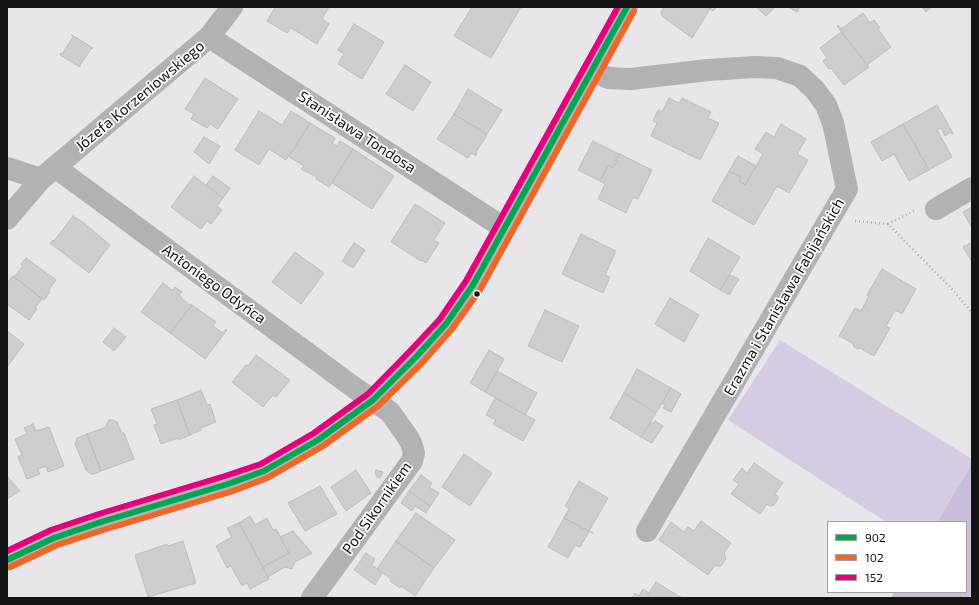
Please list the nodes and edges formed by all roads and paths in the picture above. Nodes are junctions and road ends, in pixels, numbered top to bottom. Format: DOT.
graph roads {
  1 [pos="232,7"];
  2 [pos="627,7"];
  3 [pos="209,37"];
  4 [pos="592,70"];
  5 [pos="7,168"];
  6 [pos="48,173"];
  7 [pos="972,188"];
  8 [pos="847,189"];
  9 [pos="936,209"];
  10 [pos="911,211"];
  11 [pos="7,219"];
  12 [pos="849,220"];
  13 [pos="888,224"];
  14 [pos="504,228"];
  15 [pos="972,313"];
  16 [pos="373,400"];
  17 [pos="647,531"];
  18 [pos="7,560"];
  19 [pos="312,598"];
  1 -- 3 [label="street, Józefa Korzeniowskiego"];
  2 -- 4 [label="street"];
  3 -- 6 [label="street, Józefa Korzeniowskiego"];
  3 -- 14 [label="street, Stanisława Tondosa"];
  4 -- 8 [label="street, Erazma i Stanisława Fabijańskich"];
  4 -- 14 [label="street"];
  5 -- 6 [label="street"];
  6 -- 11 [label="street, Józefa Korzeniowskiego"];
  6 -- 16 [label="street, Antoniego Odyńca"];
  7 -- 9 [label="street"];
  8 -- 12 [label="street"];
  8 -- 17 [label="street, Erazma i Stanisława Fabijańskich"];
  10 -- 13 [label="path"];
  12 -- 13 [label="path"];
  13 -- 15 [label="path"];
  14 -- 16 [label="street"];
  16 -- 18 [label="street"];
  16 -- 19 [label="street, Pod Sikornikiem"];
}
